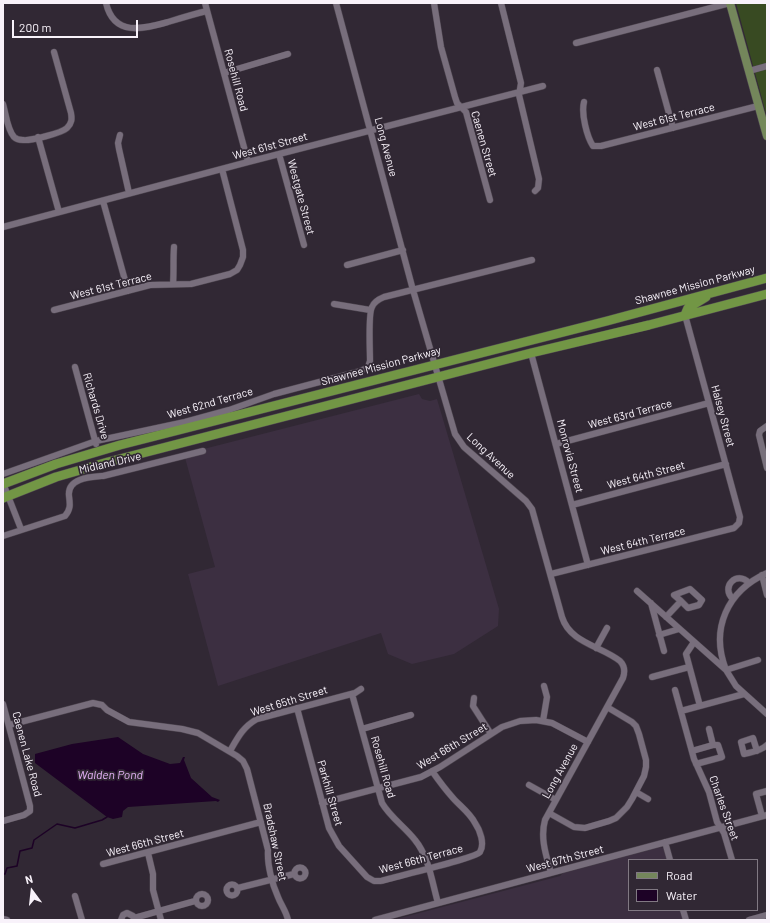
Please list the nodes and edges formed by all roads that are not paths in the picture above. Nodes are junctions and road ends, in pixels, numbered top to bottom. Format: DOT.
graph roads {
  1 [pos="106,3"];
  2 [pos="205,3"];
  3 [pos="336,3"];
  4 [pos="434,3"];
  5 [pos="501,3"];
  6 [pos="730,3"];
  7 [pos="207,11"];
  8 [pos="576,43"];
  9 [pos="54,52"];
  10 [pos="288,54"];
  11 [pos="767,66"];
  12 [pos="657,70"];
  13 [pos="749,71"];
  14 [pos="224,73"];
  15 [pos="543,86"];
  16 [pos="520,91"];
  17 [pos="584,102"];
  18 [pos="3,104"];
  19 [pos="758,106"];
  20 [pos="461,107"];
  21 [pos="673,128"];
  22 [pos="371,130"];
  23 [pos="120,136"];
  24 [pos="767,136"];
  25 [pos="38,137"];
  26 [pos="279,154"];
  27 [pos="248,162"];
  28 [pos="222,169"];
  29 [pos="535,191"];
  30 [pos="129,193"];
  31 [pos="103,200"];
  32 [pos="490,200"];
  33 [pos="59,212"];
  34 [pos="3,227"];
  35 [pos="304,245"];
  36 [pos="174,247"];
  37 [pos="403,250"];
  38 [pos="532,260"];
  39 [pos="347,264"];
  40 [pos="767,278"];
  41 [pos="173,284"];
  42 [pos="413,290"];
  43 [pos="128,291"];
  44 [pos="715,292"];
  45 [pos="767,294"];
  46 [pos="334,304"];
  47 [pos="54,310"];
  48 [pos="370,310"];
  49 [pos="685,315"];
  50 [pos="531,353"];
  51 [pos="435,364"];
  52 [pos="75,367"];
  53 [pos="438,377"];
  54 [pos="320,395"];
  55 [pos="299,400"];
  56 [pos="709,403"];
  57 [pos="304,412"];
  58 [pos="288,416"];
  59 [pos="767,426"];
  60 [pos="96,442"];
  61 [pos="556,444"];
  62 [pos="120,445"];
  63 [pos="98,451"];
  64 [pos="203,451"];
  65 [pos="108,462"];
  66 [pos="726,464"];
  67 [pos="86,468"];
  68 [pos="767,468"];
  69 [pos="3,474"];
  70 [pos="3,483"];
  71 [pos="6,497"];
  72 [pos="572,505"];
  73 [pos="739,523"];
  74 [pos="22,529"];
  75 [pos="3,536"];
  76 [pos="588,565"];
  77 [pos="550,574"];
  78 [pos="764,574"];
  79 [pos="749,583"];
  80 [pos="638,591"];
  81 [pos="767,595"];
  82 [pos="733,599"];
  83 [pos="681,601"];
  84 [pos="651,603"];
  85 [pos="666,617"];
  86 [pos="607,628"];
  87 [pos="679,629"];
  88 [pos="659,635"];
  89 [pos="694,642"];
  90 [pos="596,648"];
  91 [pos="664,651"];
  92 [pos="758,660"];
  93 [pos="689,667"];
  94 [pos="726,670"];
  95 [pos="652,677"];
  96 [pos="544,686"];
  97 [pos="361,689"];
  98 [pos="675,690"];
  99 [pos="352,694"];
  100 [pos="744,694"];
  101 [pos="474,698"];
  102 [pos="3,704"];
  103 [pos="700,706"];
  104 [pos="607,707"];
  105 [pos="297,708"];
  106 [pos="681,712"];
  107 [pos="767,714"];
  108 [pos="411,715"];
  109 [pos="543,721"];
  110 [pos="9,725"];
  111 [pos="362,728"];
  112 [pos="709,729"];
  113 [pos="491,734"];
  114 [pos="588,742"];
  115 [pos="713,745"];
  116 [pos="767,745"];
  117 [pos="757,750"];
  118 [pos="230,751"];
  119 [pos="692,752"];
  120 [pos="696,764"];
  121 [pos="432,771"];
  122 [pos="529,785"];
  123 [pos="378,789"];
  124 [pos="636,792"];
  125 [pos="767,792"];
  126 [pos="648,799"];
  127 [pos="556,800"];
  128 [pos="322,803"];
  129 [pos="549,813"];
  130 [pos="764,815"];
  131 [pos="3,821"];
  132 [pos="261,822"];
  133 [pos="720,827"];
  134 [pos="665,842"];
  135 [pos="148,853"];
  136 [pos="670,859"];
  137 [pos="732,859"];
  138 [pos="103,864"];
  139 [pos="428,868"];
  140 [pos="363,872"];
  141 [pos="551,873"];
  142 [pos="294,874"];
  143 [pos="273,880"];
  144 [pos="238,888"];
  145 [pos="75,896"];
  146 [pos="195,901"];
  147 [pos="438,903"];
  148 [pos="158,912"];
  149 [pos="767,915"];
  150 [pos="3,919"];
  151 [pos="134,919"];
  152 [pos="7,920"];
  153 [pos="82,920"];
  154 [pos="121,920"];
  155 [pos="161,920"];
  156 [pos="288,920"];
  157 [pos="374,920"];
  158 [pos="749,920"];
  1 -- 7 [label="street"];
  2 -- 7 [label="street, Rosehill Road"];
  3 -- 22 [label="street, Long Avenue"];
  4 -- 20 [label="street, Caenen Street"];
  5 -- 16 [label="street"];
  6 -- 8 [label="street"];
  6 -- 13 [label="main road"];
  7 -- 14 [label="street, Rosehill Road"];
  9 -- 25 [label="street"];
  10 -- 14 [label="street"];
  11 -- 13 [label="street"];
  12 -- 21 [label="street"];
  13 -- 19 [label="main road"];
  14 -- 27 [label="street, Rosehill Road"];
  15 -- 16 [label="street, West 61st Street"];
  16 -- 20 [label="street, West 61st Street"];
  16 -- 29 [label="street"];
  17 -- 21 [label="street, West 61st Terrace"];
  18 -- 25 [label="street"];
  19 -- 21 [label="street, West 61st Terrace"];
  19 -- 24 [label="main road"];
  20 -- 22 [label="street, West 61st Street"];
  20 -- 32 [label="street, Caenen Street"];
  22 -- 26 [label="street, West 61st Street"];
  22 -- 37 [label="street, Long Avenue"];
  23 -- 30 [label="street"];
  25 -- 33 [label="street"];
  26 -- 27 [label="street, West 61st Street"];
  26 -- 35 [label="street, Westgate Street"];
  27 -- 28 [label="street, West 61st Street"];
  28 -- 30 [label="street, West 61st Street"];
  28 -- 41 [label="street, West 61st Terrace"];
  30 -- 31 [label="street, West 61st Street"];
  31 -- 33 [label="street, West 61st Street"];
  31 -- 43 [label="street"];
  33 -- 34 [label="street, West 61st Street"];
  36 -- 41 [label="street"];
  37 -- 39 [label="street"];
  37 -- 42 [label="street, Long Avenue"];
  38 -- 42 [label="street"];
  40 -- 44 [label="highway, Shawnee Mission Parkway"];
  41 -- 43 [label="street, West 61st Terrace"];
  42 -- 48 [label="street"];
  42 -- 51 [label="street, Long Avenue"];
  43 -- 47 [label="street, West 61st Terrace"];
  44 -- 49 [label="highway"];
  44 -- 51 [label="highway, Shawnee Mission Parkway"];
  45 -- 49 [label="highway"];
  46 -- 48 [label="street"];
  48 -- 60 [label="street, West 62nd Terrace"];
  49 -- 50 [label="highway"];
  49 -- 56 [label="street, Halsey Street"];
  50 -- 53 [label="highway"];
  50 -- 61 [label="street, Monrovia Street"];
  51 -- 53 [label="street, Long Avenue"];
  51 -- 54 [label="highway, Shawnee Mission Parkway"];
  52 -- 60 [label="street, Richards Drive"];
  53 -- 57 [label="highway"];
  53 -- 77 [label="street, Long Avenue"];
  54 -- 55 [label="highway, Shawnee Mission Parkway"];
  54 -- 57 [label="highway"];
  55 -- 58 [label="highway"];
  55 -- 62 [label="highway, Shawnee Mission Parkway"];
  56 -- 61 [label="street, West 63rd Terrace"];
  56 -- 66 [label="street, Halsey Street"];
  57 -- 58 [label="highway"];
  58 -- 65 [label="highway"];
  59 -- 68 [label="street"];
  60 -- 63 [label="street, Richards Drive"];
  60 -- 69 [label="street, West 62nd Terrace"];
  61 -- 72 [label="street, Monrovia Street"];
  62 -- 63 [label="highway, Shawnee Mission Parkway"];
  62 -- 65 [label="highway"];
  63 -- 67 [label="highway"];
  63 -- 70 [label="highway, Shawnee Mission Parkway"];
  64 -- 74 [label="street, Midland Drive"];
  65 -- 67 [label="highway"];
  66 -- 72 [label="street, West 64th Street"];
  66 -- 73 [label="street, Halsey Street"];
  67 -- 71 [label="highway"];
  70 -- 71 [label="street"];
  71 -- 74 [label="street"];
  72 -- 76 [label="street, Monrovia Street"];
  73 -- 76 [label="street, West 64th Terrace"];
  74 -- 75 [label="street, Midland Drive"];
  76 -- 77 [label="street, West 64th Terrace"];
  77 -- 90 [label="street, Long Avenue"];
  78 -- 79 [label="street"];
  78 -- 81 [label="street"];
  79 -- 82 [label="street"];
  79 -- 82 [label="street"];
  80 -- 84 [label="street"];
  82 -- 94 [label="street"];
  83 -- 85 [label="street"];
  84 -- 85 [label="street"];
  84 -- 88 [label="street"];
  85 -- 87 [label="street"];
  86 -- 90 [label="street"];
  87 -- 88 [label="street"];
  87 -- 89 [label="street"];
  88 -- 91 [label="street"];
  89 -- 93 [label="street"];
  89 -- 94 [label="street"];
  90 -- 104 [label="street, Long Avenue"];
  92 -- 94 [label="street"];
  93 -- 95 [label="street"];
  93 -- 103 [label="street"];
  94 -- 100 [label="street"];
  96 -- 109 [label="street"];
  97 -- 99 [label="street, West 65th Street"];
  98 -- 106 [label="street, Charles Street"];
  99 -- 105 [label="street, West 65th Street"];
  99 -- 111 [label="street, Rosehill Road"];
  100 -- 103 [label="street"];
  100 -- 107 [label="street"];
  101 -- 113 [label="street"];
  102 -- 110 [label="street, Caenen Lake Road"];
  103 -- 106 [label="street"];
  104 -- 114 [label="street, Long Avenue"];
  104 -- 124 [label="street"];
  105 -- 118 [label="street, West 65th Street"];
  105 -- 128 [label="street, Parkhill Street"];
  106 -- 119 [label="street, Charles Street"];
  108 -- 111 [label="street"];
  109 -- 113 [label="street, West 66th Street"];
  109 -- 114 [label="street, West 66th Street"];
  110 -- 118 [label="street"];
  110 -- 131 [label="street, Caenen Lake Road"];
  111 -- 123 [label="street, Rosehill Road"];
  112 -- 115 [label="street, Charles Street"];
  113 -- 121 [label="street, West 66th Street"];
  114 -- 127 [label="street, Long Avenue"];
  115 -- 119 [label="street"];
  115 -- 120 [label="street, Charles Street"];
  116 -- 117 [label="street"];
  118 -- 132 [label="street, Bradshaw Street"];
  119 -- 120 [label="street, Charles Street"];
  120 -- 133 [label="street, Charles Street"];
  121 -- 123 [label="street, West 66th Street"];
  121 -- 139 [label="street, West 66th Terrace"];
  122 -- 127 [label="street"];
  123 -- 128 [label="street, West 66th Street"];
  123 -- 139 [label="street, Rosehill Road"];
  124 -- 126 [label="street"];
  124 -- 129 [label="street"];
  125 -- 130 [label="street, West 67th Street"];
  127 -- 129 [label="street, Long Avenue"];
  128 -- 140 [label="street, Parkhill Street"];
  129 -- 141 [label="street, Long Avenue"];
  130 -- 133 [label="street, West 67th Street"];
  132 -- 135 [label="street, West 66th Street"];
  132 -- 143 [label="street, Bradshaw Street"];
  133 -- 134 [label="street, West 67th Street"];
  133 -- 137 [label="street, Charles Street"];
  134 -- 136 [label="street"];
  134 -- 141 [label="street, West 67th Street"];
  135 -- 138 [label="street, West 66th Street"];
  135 -- 148 [label="street"];
  139 -- 140 [label="street, West 66th Terrace"];
  139 -- 147 [label="street, Rosehill Road"];
  141 -- 147 [label="street, West 67th Street"];
  142 -- 143 [label="street"];
  143 -- 144 [label="street"];
  143 -- 156 [label="street, Bradshaw Street"];
  145 -- 153 [label="street"];
  146 -- 148 [label="street"];
  147 -- 157 [label="street, West 67th Street"];
  148 -- 151 [label="street"];
  148 -- 155 [label="street"];
  149 -- 158 [label="street"];
  150 -- 152 [label="street"];
  151 -- 154 [label="street"];
}
